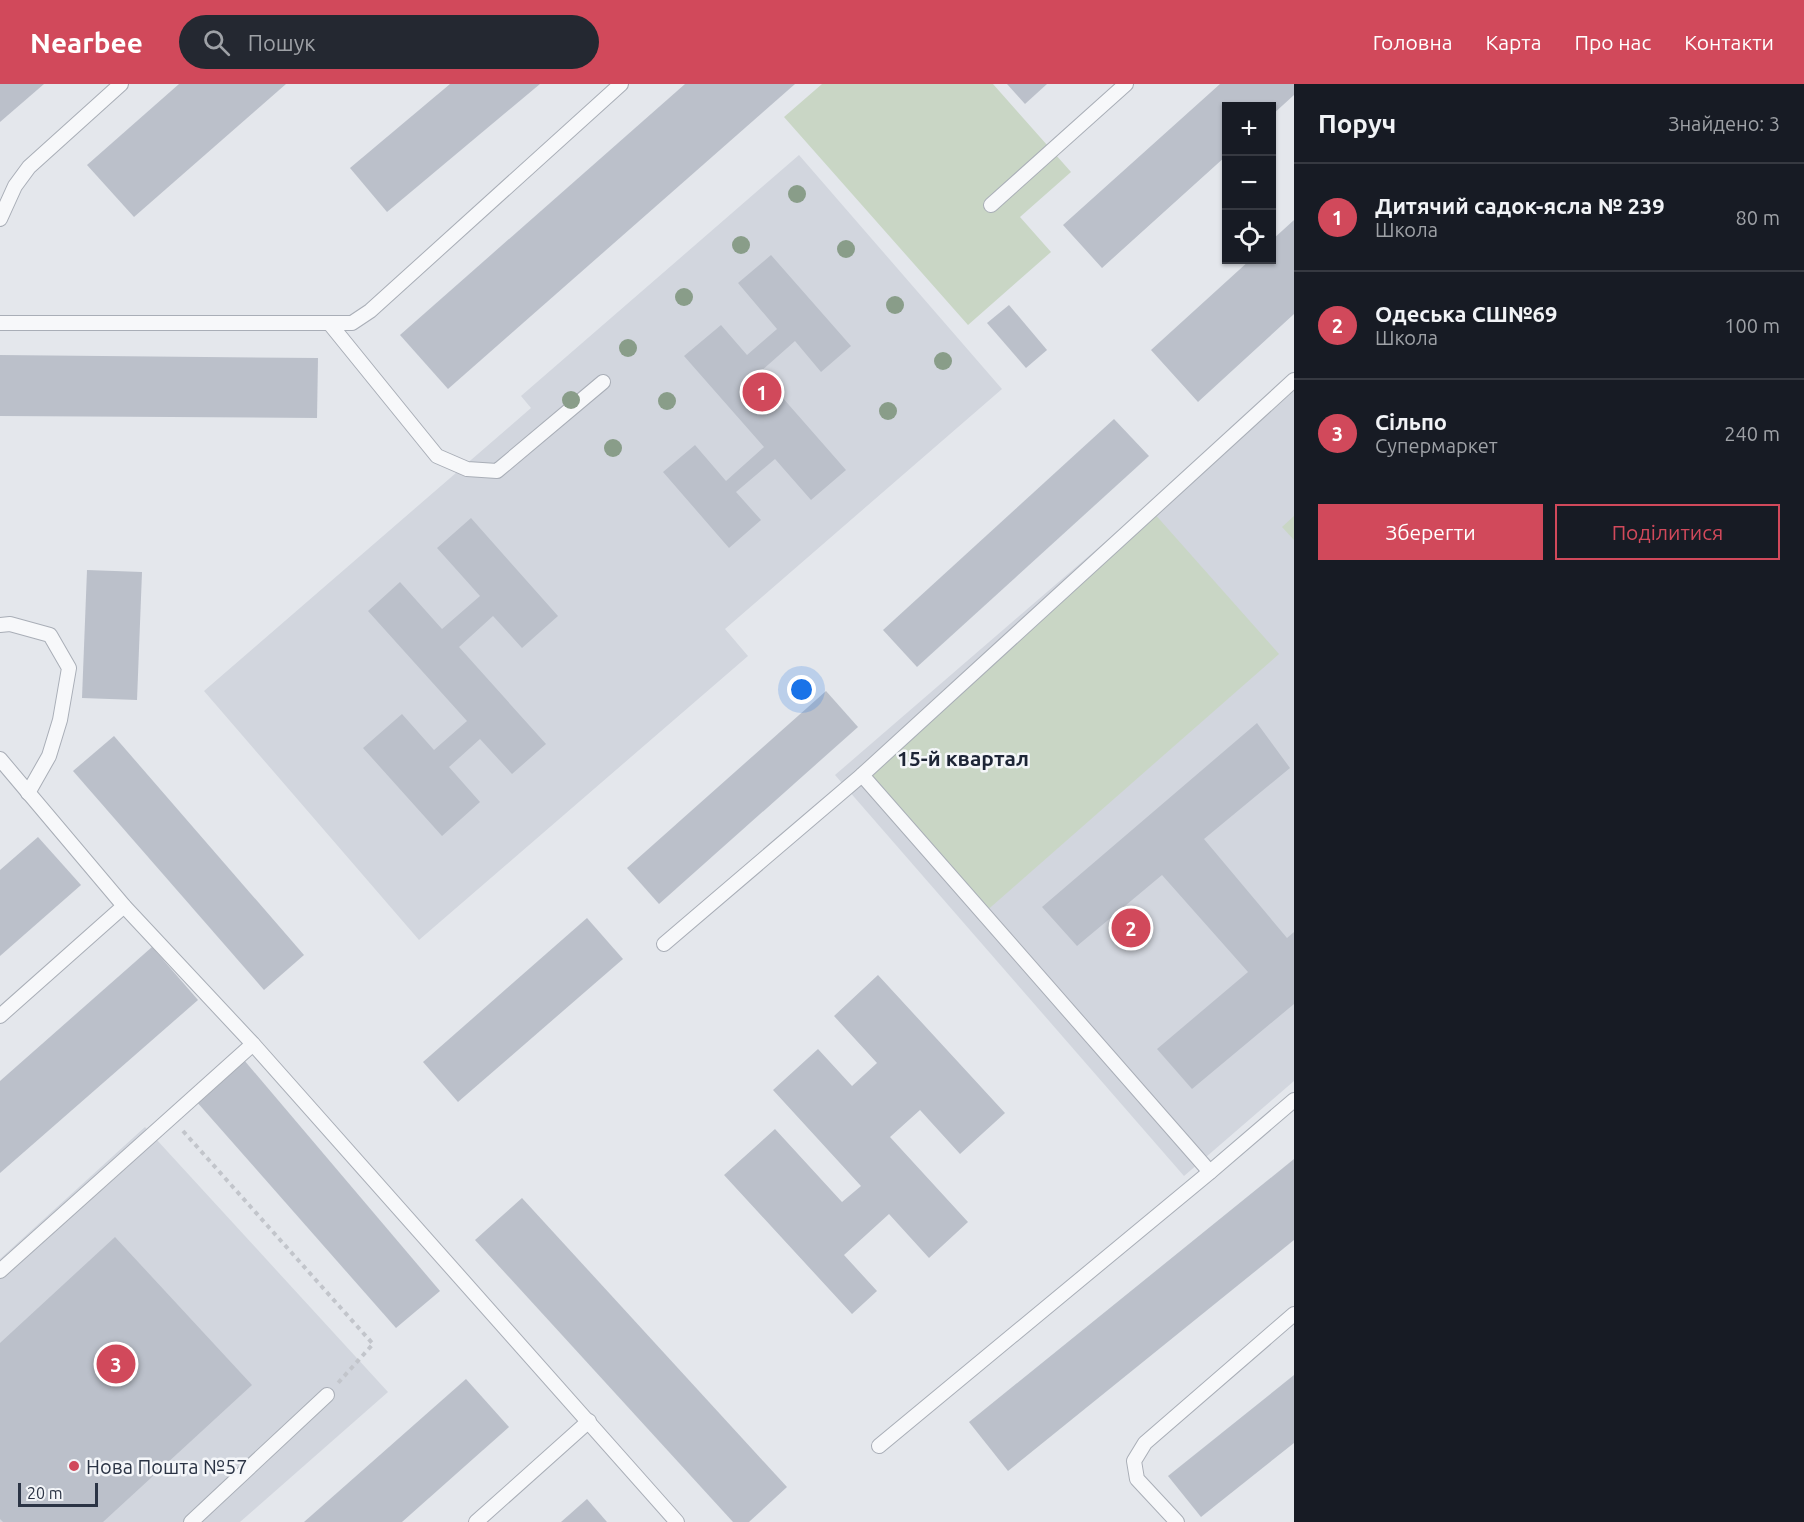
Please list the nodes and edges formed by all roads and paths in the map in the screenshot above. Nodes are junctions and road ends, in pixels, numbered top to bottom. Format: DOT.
graph roads {
  1 [pos="121,84"];
  2 [pos="621,84"];
  3 [pos="1126,84"];
  4 [pos="991,206"];
  5 [pos="0,219"];
  6 [pos="0,323"];
  7 [pos="330,324"];
  8 [pos="1294,380"];
  9 [pos="603,382"];
  10 [pos="0,625"];
  11 [pos="0,759"];
  12 [pos="862,775"];
  13 [pos="28,793"];
  14 [pos="123,906"];
  15 [pos="664,944"];
  16 [pos="0,1016"];
  17 [pos="253,1044"];
  18 [pos="1294,1100"];
  19 [pos="170,1118"];
  20 [pos="1210,1172"];
  21 [pos="0,1271"];
  22 [pos="1294,1314"];
  23 [pos="327,1395"];
  24 [pos="589,1420"];
  25 [pos="879,1446"];
  26 [pos="192,1522"];
  27 [pos="476,1522"];
  28 [pos="677,1522"];
  29 [pos="1177,1522"];
  1 -- 5 [label="lane"];
  2 -- 7 [label="lane"];
  3 -- 4 [label="lane"];
  6 -- 7 [label="lane"];
  7 -- 9 [label="lane"];
  8 -- 12 [label="lane"];
  10 -- 13 [label="lane"];
  11 -- 13 [label="lane"];
  12 -- 15 [label="lane"];
  12 -- 20 [label="lane"];
  13 -- 14 [label="lane"];
  14 -- 16 [label="lane"];
  14 -- 17 [label="lane"];
  17 -- 19 [label="lane"];
  17 -- 24 [label="lane"];
  18 -- 20 [label="lane"];
  19 -- 21 [label="lane"];
  19 -- 23 [label="path"];
  20 -- 25 [label="lane"];
  22 -- 29 [label="lane"];
  23 -- 26 [label="lane"];
  24 -- 27 [label="lane"];
  24 -- 28 [label="lane"];
}
